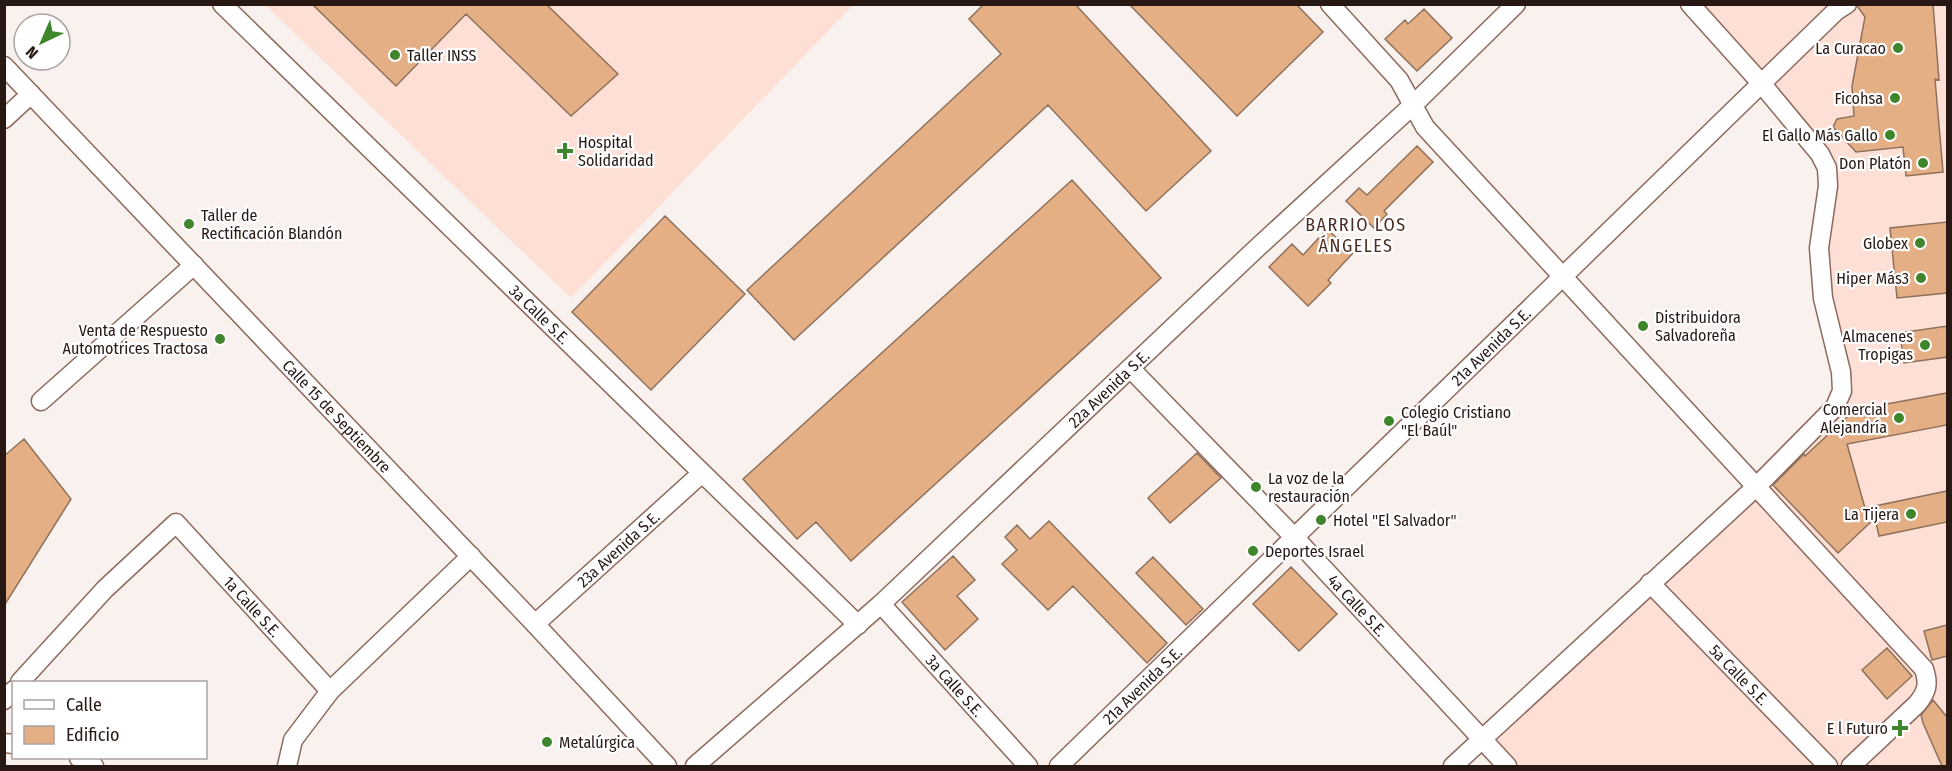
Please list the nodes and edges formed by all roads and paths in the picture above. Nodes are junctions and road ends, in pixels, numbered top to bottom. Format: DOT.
graph roads {
  1 [pos="222,4"];
  2 [pos="1330,4"];
  3 [pos="1690,4"];
  4 [pos="1847,4"];
  5 [pos="1506,8"];
  6 [pos="4,66"];
  7 [pos="1761,83"];
  8 [pos="31,94"];
  9 [pos="1413,105"];
  10 [pos="4,119"];
  11 [pos="194,265"];
  12 [pos="1562,276"];
  13 [pos="1131,369"];
  14 [pos="41,401"];
  15 [pos="702,473"];
  16 [pos="1757,486"];
  17 [pos="1295,538"];
  18 [pos="471,556"];
  19 [pos="1650,583"];
  20 [pos="881,604"];
  21 [pos="535,624"];
  22 [pos="858,625"];
  23 [pos="21,681"];
  24 [pos="330,691"];
  25 [pos="1482,739"];
  26 [pos="287,766"];
  27 [pos="668,766"];
  28 [pos="694,766"];
  29 [pos="1028,766"];
  30 [pos="1059,766"];
  31 [pos="1453,766"];
  32 [pos="1507,766"];
  33 [pos="1828,766"];
  34 [pos="1851,766"];
  1 -- 15 [label="street, 3a Calle S.E."];
  2 -- 9 [label="street"];
  3 -- 7 [label="street"];
  4 -- 7 [label="street, 21a Avenida S.E."];
  5 -- 9 [label="street, 22a Avenida S.E."];
  6 -- 8 [label="street, Calle 15 de Septiembre"];
  7 -- 12 [label="street, 21a Avenida S.E."];
  7 -- 16 [label="street"];
  8 -- 10 [label="street"];
  8 -- 11 [label="street, Calle 15 de Septiembre"];
  9 -- 12 [label="street"];
  9 -- 13 [label="street, 22a Avenida S.E."];
  11 -- 14 [label="street"];
  11 -- 18 [label="street, Calle 15 de Septiembre"];
  12 -- 16 [label="street"];
  12 -- 17 [label="street, 21a Avenida S.E."];
  13 -- 17 [label="street, 4a Calle S.E."];
  13 -- 20 [label="street, 22a Avenida S.E."];
  15 -- 21 [label="street, 23a Avenida S.E."];
  15 -- 22 [label="street, 3a Calle S.E."];
  16 -- 19 [label="street"];
  16 -- 34 [label="street"];
  17 -- 25 [label="street, 4a Calle S.E."];
  17 -- 30 [label="street, 21a Avenida S.E."];
  18 -- 21 [label="street, Calle 15 de Septiembre"];
  18 -- 24 [label="street"];
  19 -- 25 [label="street"];
  19 -- 33 [label="street, 5a Calle S.E."];
  20 -- 22 [label="street, 22a Avenida S.E."];
  20 -- 29 [label="street, 3a Calle S.E."];
  21 -- 27 [label="street, Calle 15 de Septiembre"];
  22 -- 28 [label="street, 22a Avenida S.E."];
  23 -- 24 [label="street, 1a Calle S.E."];
  24 -- 26 [label="street"];
  25 -- 31 [label="street"];
  25 -- 32 [label="street, 4a Calle S.E."];
}
